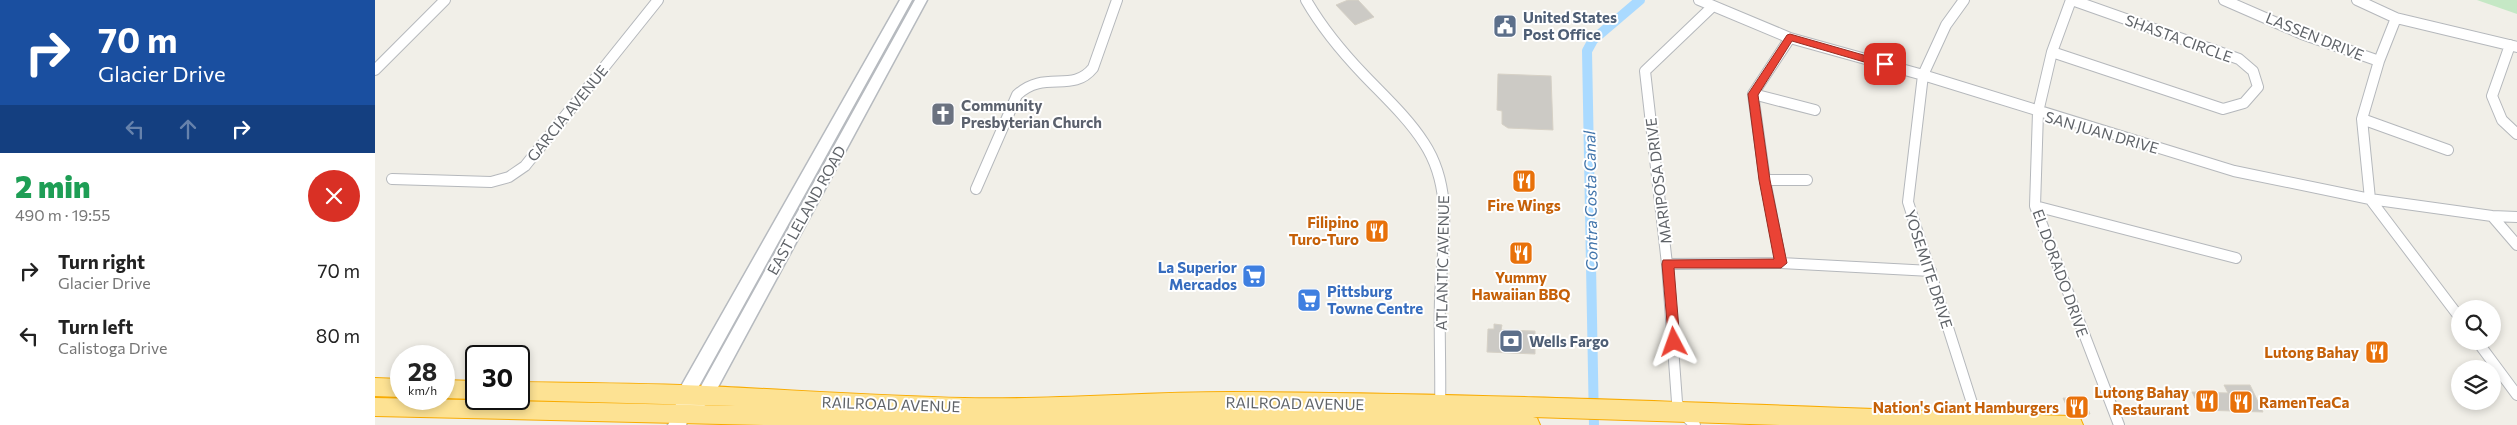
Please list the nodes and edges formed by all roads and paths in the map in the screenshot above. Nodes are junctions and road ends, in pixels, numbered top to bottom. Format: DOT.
graph roads {
  1 [pos="445,0"];
  2 [pos="658,0"];
  3 [pos="906,0"];
  4 [pos="921,0"];
  5 [pos="1117,0"];
  6 [pos="1306,0"];
  7 [pos="1699,0"];
  8 [pos="1964,0"];
  9 [pos="2072,0"];
  10 [pos="2224,0"];
  11 [pos="2357,0"];
  12 [pos="1713,6"];
  13 [pos="2396,18"];
  14 [pos="1790,38"];
  15 [pos="2514,46"];
  16 [pos="2052,52"];
  17 [pos="2379,61"];
  18 [pos="375,70"];
  19 [pos="1923,75"];
  20 [pos="1753,94"];
  21 [pos="1815,110"];
  22 [pos="2038,112"];
  23 [pos="2362,119"];
  24 [pos="2517,134"];
  25 [pos="2448,150"];
  26 [pos="392,179"];
  27 [pos="1765,180"];
  28 [pos="1807,180"];
  29 [pos="976,189"];
  30 [pos="2370,199"];
  31 [pos="2035,206"];
  32 [pos="2492,216"];
  33 [pos="2517,217"];
  34 [pos="2517,244"];
  35 [pos="2236,258"];
  36 [pos="1781,263"];
  37 [pos="1667,264"];
  38 [pos="1931,271"];
  39 [pos="2451,306"];
  40 [pos="2484,350"];
  41 [pos="375,387"];
  42 [pos="390,388"];
  43 [pos="530,392"];
  44 [pos="2517,395"];
  45 [pos="375,407"];
  46 [pos="688,407"];
  47 [pos="1611,411"];
  48 [pos="1439,414"];
  49 [pos="1121,415"];
  50 [pos="1689,419"];
  51 [pos="1042,424"];
  52 [pos="1979,424"];
  53 [pos="1529,425"];
  54 [pos="2072,425"];
  55 [pos="2119,425"];
  1 -- 18 [label="street"];
  2 -- 26 [label="street, GARCIA AVENUE"];
  3 -- 46 [label="main road, EAST LELAND ROAD"];
  4 -- 46 [label="main road, EAST LELAND ROAD"];
  5 -- 29 [label="street"];
  6 -- 48 [label="street, ATLANTIC AVENUE"];
  7 -- 12 [label="street, SAN JUAN DRIVE"];
  8 -- 19 [label="street, YOSEMITE DRIVE"];
  9 -- 16 [label="street, EL DORADO DRIVE"];
  9 -- 16 [label="street, SHASTA CIRCLE"];
  10 -- 17 [label="street, LASSEN DRIVE"];
  11 -- 13 [label="street"];
  12 -- 14 [label="street, SAN JUAN DRIVE"];
  12 -- 37 [label="street, MARIPOSA DRIVE"];
  13 -- 15 [label="street"];
  13 -- 17 [label="street"];
  14 -- 19 [label="street, SAN JUAN DRIVE"];
  14 -- 20 [label="street"];
  15 -- 24 [label="street"];
  16 -- 22 [label="street, EL DORADO DRIVE"];
  17 -- 23 [label="street"];
  19 -- 22 [label="street, SAN JUAN DRIVE"];
  19 -- 38 [label="street, YOSEMITE DRIVE"];
  20 -- 21 [label="street"];
  20 -- 27 [label="street"];
  22 -- 30 [label="street, SAN JUAN DRIVE"];
  22 -- 31 [label="street, EL DORADO DRIVE"];
  23 -- 25 [label="street"];
  23 -- 30 [label="street"];
  27 -- 28 [label="street"];
  27 -- 36 [label="street"];
  30 -- 32 [label="street, SAN JUAN DRIVE"];
  30 -- 39 [label="street"];
  31 -- 35 [label="street"];
  31 -- 55 [label="street, EL DORADO DRIVE"];
  32 -- 33 [label="street, SAN JUAN DRIVE"];
  32 -- 34 [label="street"];
  36 -- 37 [label="street"];
  36 -- 38 [label="street"];
  37 -- 50 [label="street, MARIPOSA DRIVE"];
  38 -- 52 [label="street, YOSEMITE DRIVE"];
  40 -- 44 [label="street"];
  41 -- 42 [label="highway"];
  43 -- 46 [label="highway, RAILROAD AVENUE"];
  45 -- 46 [label="highway, RAILROAD AVENUE"];
  46 -- 49 [label="highway, RAILROAD AVENUE"];
  46 -- 51 [label="highway, RAILROAD AVENUE"];
  47 -- 48 [label="highway, RAILROAD AVENUE"];
  47 -- 50 [label="highway, RAILROAD AVENUE"];
  48 -- 49 [label="highway, RAILROAD AVENUE"];
  48 -- 53 [label="highway, RAILROAD AVENUE"];
  49 -- 51 [label="highway, RAILROAD AVENUE"];
  50 -- 52 [label="highway, RAILROAD AVENUE"];
  52 -- 54 [label="highway, RAILROAD AVENUE"];
}
